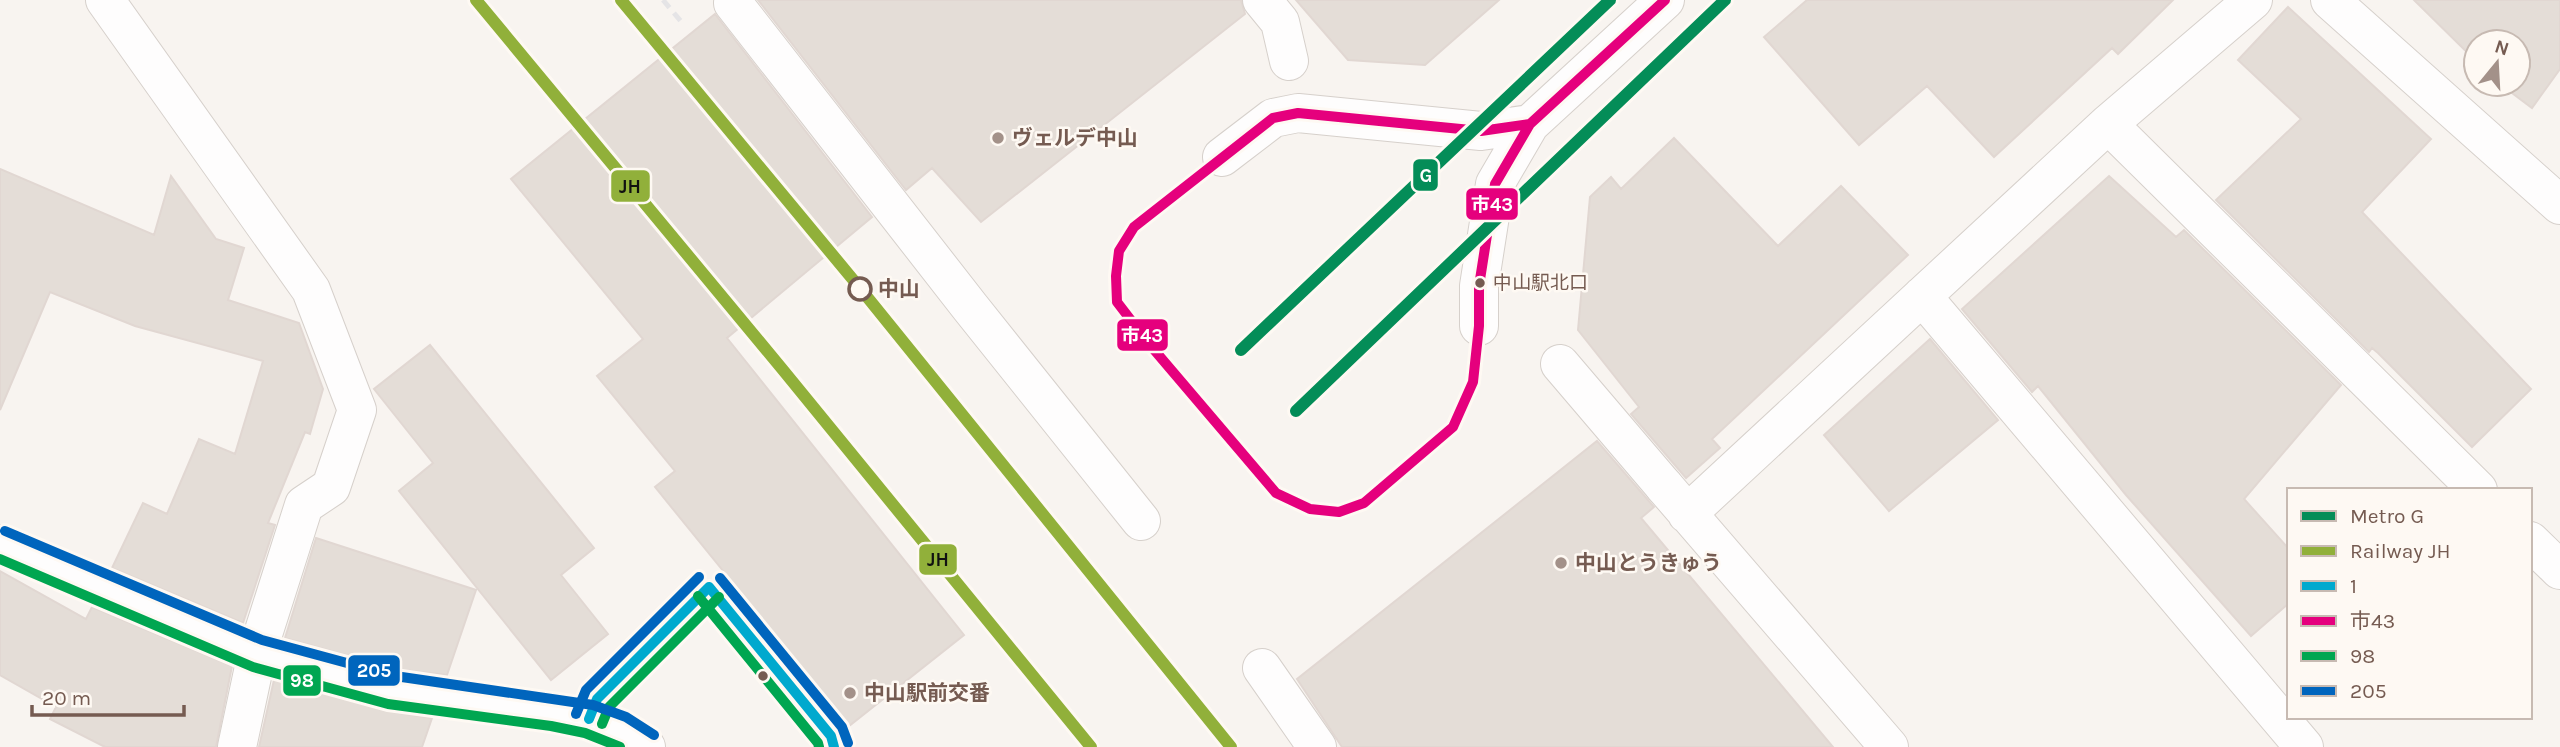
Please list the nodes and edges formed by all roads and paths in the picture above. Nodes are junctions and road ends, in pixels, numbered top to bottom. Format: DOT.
graph roads {
  1 [pos="105,0"];
  2 [pos="735,0"];
  3 [pos="1262,0"];
  4 [pos="1665,0"];
  5 [pos="2253,0"];
  6 [pos="2330,0"];
  7 [pos="1289,61"];
  8 [pos="1530,124"];
  9 [pos="2108,124"];
  10 [pos="1222,157"];
  11 [pos="2560,205"];
  12 [pos="1922,296"];
  13 [pos="1479,326"];
  14 [pos="1560,364"];
  15 [pos="2476,488"];
  16 [pos="1675,500"];
  17 [pos="1141,521"];
  18 [pos="2532,543"];
  19 [pos="0,544"];
  20 [pos="2560,570"];
  21 [pos="257,653"];
  22 [pos="1262,668"];
  23 [pos="237,747"];
  24 [pos="646,747"];
  25 [pos="1317,747"];
  26 [pos="1889,747"];
  27 [pos="2304,747"];
  1 -- 21 [label="street"];
  2 -- 17 [label="street"];
  3 -- 7 [label="street"];
  4 -- 8 [label="street"];
  5 -- 9 [label="street"];
  6 -- 11 [label="street"];
  8 -- 10 [label="street"];
  8 -- 13 [label="street"];
  9 -- 12 [label="street"];
  9 -- 15 [label="street"];
  12 -- 16 [label="street"];
  12 -- 27 [label="street"];
  14 -- 16 [label="street"];
  16 -- 26 [label="street"];
  18 -- 20 [label="street"];
  19 -- 21 [label="street"];
  21 -- 23 [label="street"];
  21 -- 24 [label="street"];
  22 -- 25 [label="street"];
}
